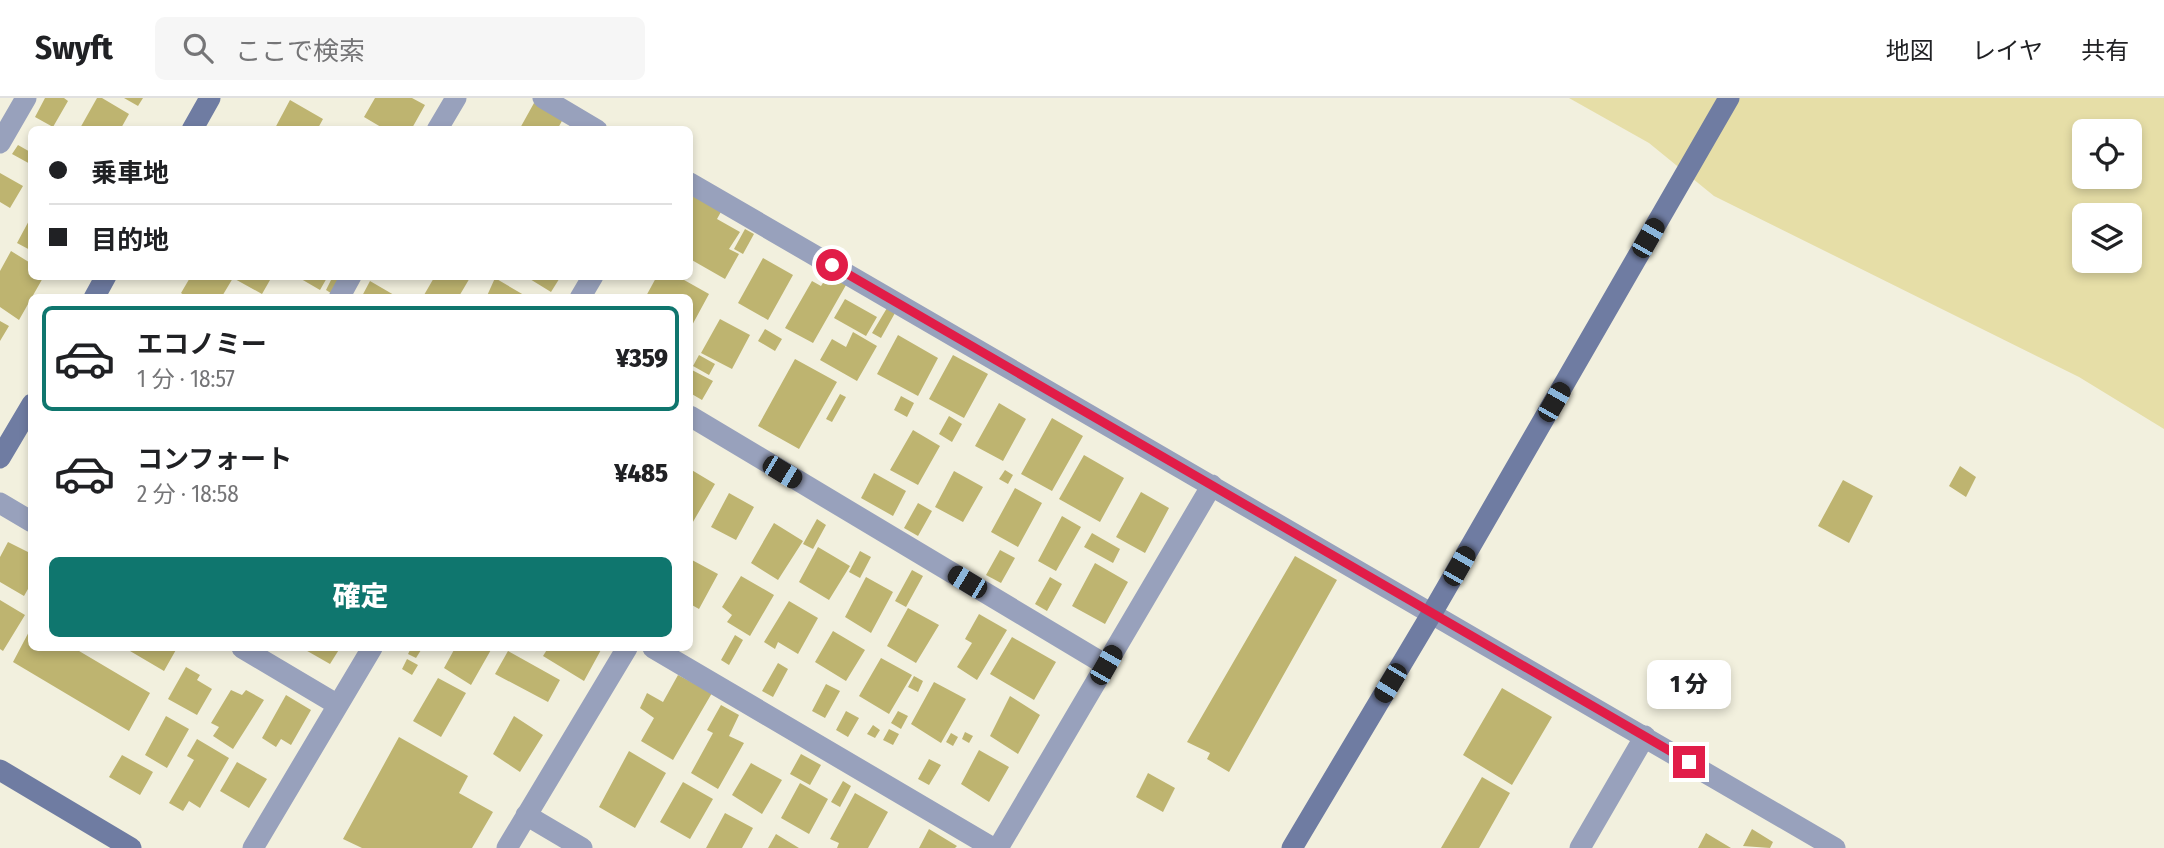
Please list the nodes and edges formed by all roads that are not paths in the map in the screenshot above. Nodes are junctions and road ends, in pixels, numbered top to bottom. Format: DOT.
graph roads {
  1 [pos="26,98"];
  2 [pos="210,98"];
  3 [pos="456,98"];
  4 [pos="542,98"];
  5 [pos="1729,98"];
  6 [pos="194,126"];
  7 [pos="440,126"];
  8 [pos="590,126"];
  9 [pos="0,143"];
  10 [pos="693,185"];
  11 [pos="28,411"];
  12 [pos="693,418"];
  13 [pos="0,458"];
  14 [pos="1212,485"];
  15 [pos="0,503"];
  16 [pos="28,520"];
  17 [pos="1432,613"];
  18 [pos="247,651"];
  19 [pos="370,651"];
  20 [pos="625,651"];
  21 [pos="658,651"];
  22 [pos="1106,665"];
  23 [pos="338,705"];
  24 [pos="1645,736"];
  25 [pos="0,770"];
  26 [pos="526,816"];
  27 [pos="1824,845"];
  28 [pos="131,848"];
  29 [pos="253,848"];
  30 [pos="507,848"];
  31 [pos="582,848"];
  32 [pos="996,848"];
  33 [pos="1292,848"];
  34 [pos="1580,848"];
  1 -- 9 [label="street"];
  2 -- 6 [label="street"];
  3 -- 7 [label="street"];
  4 -- 8 [label="street"];
  5 -- 17 [label="street"];
  10 -- 14 [label="street"];
  11 -- 13 [label="street"];
  12 -- 22 [label="street"];
  14 -- 17 [label="street"];
  14 -- 22 [label="street"];
  15 -- 16 [label="street"];
  17 -- 24 [label="street"];
  17 -- 33 [label="street"];
  18 -- 23 [label="street"];
  19 -- 23 [label="street"];
  20 -- 26 [label="street"];
  21 -- 32 [label="street"];
  22 -- 32 [label="street"];
  23 -- 29 [label="street"];
  24 -- 27 [label="street"];
  24 -- 34 [label="street"];
  25 -- 28 [label="street"];
  26 -- 30 [label="street"];
  26 -- 31 [label="street"];
}
